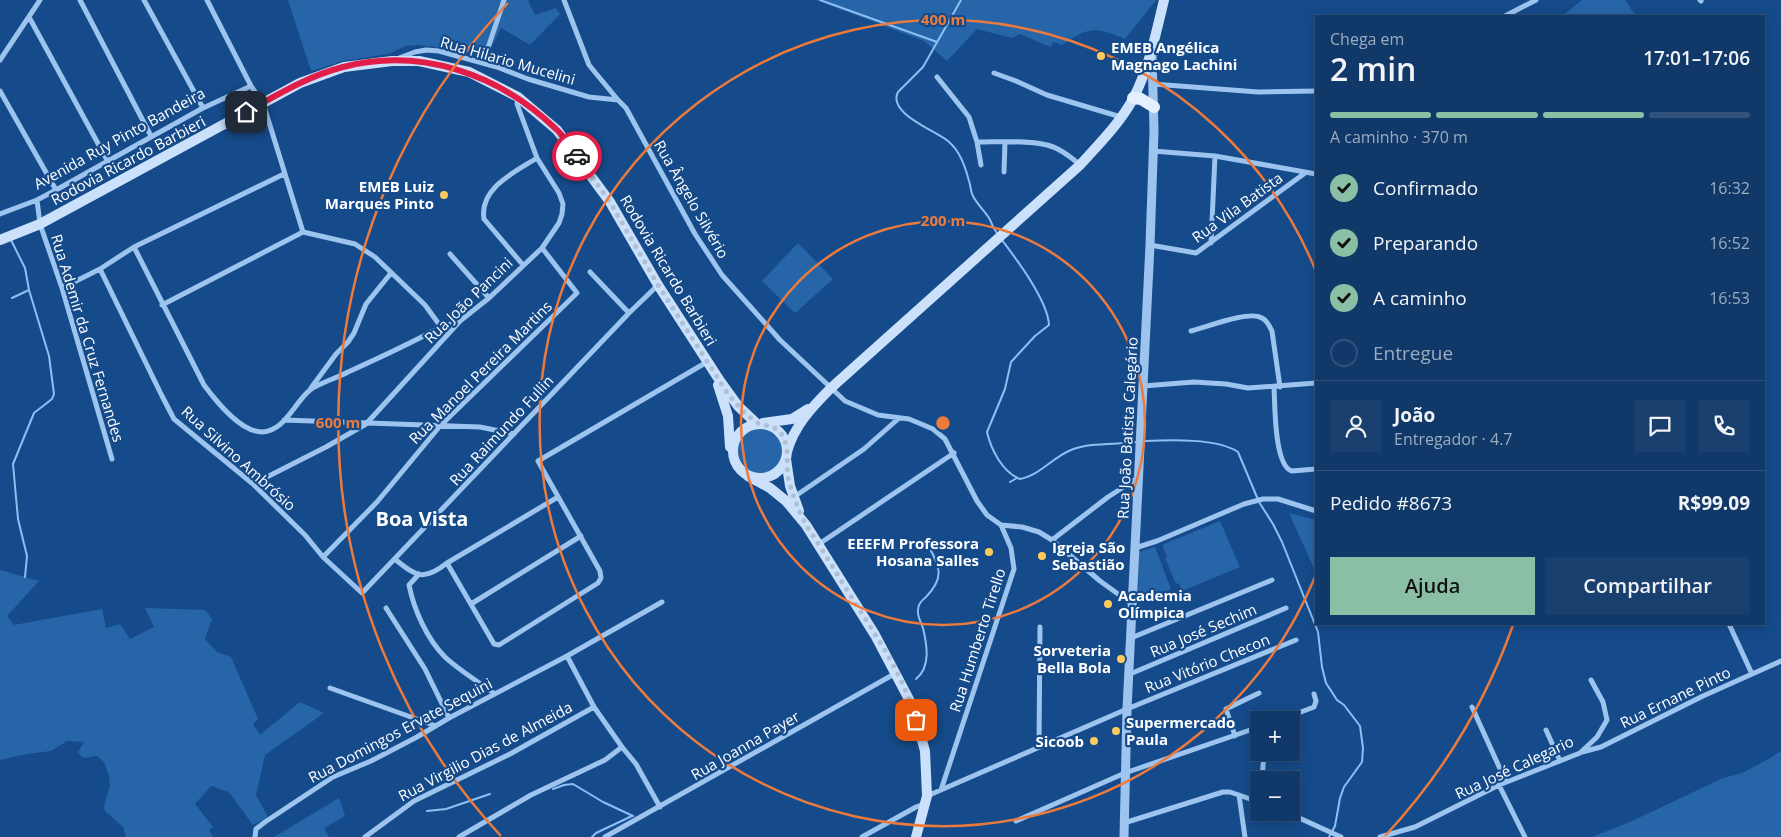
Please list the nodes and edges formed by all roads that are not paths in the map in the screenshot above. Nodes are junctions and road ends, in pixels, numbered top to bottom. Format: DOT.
graph roads {
  1 [pos="40,0"];
  2 [pos="80,0"];
  3 [pos="144,0"];
  4 [pos="207,0"];
  5 [pos="504,0"];
  6 [pos="564,0"];
  7 [pos="1164,0"];
  8 [pos="1536,0"];
  9 [pos="1507,15"];
  10 [pos="28,17"];
  11 [pos="1152,51"];
  12 [pos="0,60"];
  13 [pos="392,61"];
  14 [pos="483,63"];
  15 [pos="994,73"];
  16 [pos="937,78"];
  17 [pos="1140,81"];
  18 [pos="1153,84"];
  19 [pos="251,86"];
  20 [pos="0,91"];
  21 [pos="1315,91"];
  22 [pos="518,97"];
  23 [pos="1133,98"];
  24 [pos="618,100"];
  25 [pos="263,103"];
  26 [pos="1154,107"];
  27 [pos="203,108"];
  28 [pos="1121,117"];
  29 [pos="151,136"];
  30 [pos="977,142"];
  31 [pos="1005,142"];
  32 [pos="1153,151"];
  33 [pos="1215,156"];
  34 [pos="538,158"];
  35 [pos="108,160"];
  36 [pos="981,165"];
  37 [pos="1080,165"];
  38 [pos="1004,172"];
  39 [pos="1306,173"];
  40 [pos="284,174"];
  41 [pos="1315,174"];
  42 [pos="56,190"];
  43 [pos="37,200"];
  44 [pos="0,214"];
  45 [pos="40,224"];
  46 [pos="303,232"];
  47 [pos="0,240"];
  48 [pos="1211,243"];
  49 [pos="1150,245"];
  50 [pos="134,247"];
  51 [pos="542,248"];
  52 [pos="450,254"];
  53 [pos="523,265"];
  54 [pos="100,269"];
  55 [pos="391,272"];
  56 [pos="590,272"];
  57 [pos="658,285"];
  58 [pos="62,288"];
  59 [pos="489,298"];
  60 [pos="162,305"];
  61 [pos="629,313"];
  62 [pos="460,321"];
  63 [pos="442,327"];
  64 [pos="1192,331"];
  65 [pos="709,365"];
  66 [pos="1315,383"];
  67 [pos="1143,386"];
  68 [pos="1277,387"];
  69 [pos="831,388"];
  70 [pos="310,390"];
  71 [pos="817,403"];
  72 [pos="898,418"];
  73 [pos="284,420"];
  74 [pos="366,424"];
  75 [pos="760,424"];
  76 [pos="440,426"];
  77 [pos="514,434"];
  78 [pos="954,453"];
  79 [pos="732,455"];
  80 [pos="787,455"];
  81 [pos="112,460"];
  82 [pos="1315,469"];
  83 [pos="748,476"];
  84 [pos="1139,476"];
  85 [pos="253,484"];
  86 [pos="558,497"];
  87 [pos="794,497"];
  88 [pos="1315,511"];
  89 [pos="806,525"];
  90 [pos="1001,525"];
  91 [pos="581,536"];
  92 [pos="1052,540"];
  93 [pos="819,544"];
  94 [pos="1135,549"];
  95 [pos="323,557"];
  96 [pos="396,560"];
  97 [pos="447,563"];
  98 [pos="418,574"];
  99 [pos="1272,580"];
  100 [pos="362,593"];
  101 [pos="662,602"];
  102 [pos="470,604"];
  103 [pos="1132,604"];
  104 [pos="386,608"];
  105 [pos="1286,608"];
  106 [pos="1729,625"];
  107 [pos="1040,627"];
  108 [pos="1131,638"];
  109 [pos="1296,640"];
  110 [pos="567,656"];
  111 [pos="1781,661"];
  112 [pos="897,673"];
  113 [pos="1130,674"];
  114 [pos="1752,674"];
  115 [pos="1591,680"];
  116 [pos="330,688"];
  117 [pos="1258,693"];
  118 [pos="495,694"];
  119 [pos="1314,694"];
  120 [pos="594,707"];
  121 [pos="1472,707"];
  122 [pos="1127,709"];
  123 [pos="1300,712"];
  124 [pos="449,718"];
  125 [pos="436,726"];
  126 [pos="1250,730"];
  127 [pos="1546,730"];
  128 [pos="1235,736"];
  129 [pos="622,747"];
  130 [pos="1039,747"];
  131 [pos="1580,753"];
  132 [pos="1560,761"];
  133 [pos="1125,773"];
  134 [pos="1506,782"];
  135 [pos="1499,785"];
  136 [pos="941,790"];
  137 [pos="1239,795"];
  138 [pos="1250,799"];
  139 [pos="926,800"];
  140 [pos="660,807"];
  141 [pos="1300,819"];
  142 [pos="1016,821"];
  143 [pos="1124,823"];
  144 [pos="1245,836"];
  145 [pos="255,837"];
  146 [pos="366,837"];
  147 [pos="459,837"];
  148 [pos="605,837"];
  149 [pos="862,837"];
  150 [pos="916,837"];
  151 [pos="1124,837"];
  152 [pos="1238,837"];
  153 [pos="1341,837"];
  154 [pos="1380,837"];
  155 [pos="1525,837"];
  1 -- 10 [label="street"];
  2 -- 29 [label="street"];
  3 -- 27 [label="street"];
  4 -- 19 [label="street"];
  5 -- 14 [label="street"];
  6 -- 24 [label="street, Rua Ângelo Silvério"];
  7 -- 11 [label="main road"];
  8 -- 9 [label="street"];
  10 -- 12 [label="street"];
  10 -- 35 [label="street"];
  11 -- 17 [label="main road"];
  11 -- 18 [label="street, Rua João Batista Calegário"];
  13 -- 14 [label="street, Rua Hilario Mucelini"];
  13 -- 22 [label="main road, Rodovia Ricardo Barbieri"];
  13 -- 25 [label="main road, Rodovia Ricardo Barbieri"];
  14 -- 24 [label="street, Rua Hilario Mucelini"];
  15 -- 28 [label="street"];
  16 -- 30 [label="street"];
  17 -- 18 [label="street"];
  17 -- 23 [label="main road"];
  18 -- 21 [label="street"];
  18 -- 26 [label="street, Rua João Batista Calegário"];
  19 -- 25 [label="street"];
  19 -- 27 [label="street, Avenida Ruy Pinto Bandeira"];
  20 -- 42 [label="street"];
  22 -- 34 [label="street, Rua João Pancini"];
  22 -- 57 [label="main road, Rodovia Ricardo Barbieri"];
  23 -- 26 [label="main road"];
  23 -- 28 [label="main road"];
  24 -- 69 [label="street, Rua Ângelo Silvério"];
  25 -- 40 [label="street"];
  25 -- 45 [label="main road, Rodovia Ricardo Barbieri"];
  26 -- 32 [label="street, Rua João Batista Calegário"];
  27 -- 29 [label="street, Avenida Ruy Pinto Bandeira"];
  28 -- 37 [label="main road"];
  29 -- 35 [label="street, Avenida Ruy Pinto Bandeira"];
  30 -- 31 [label="street"];
  30 -- 36 [label="street"];
  31 -- 37 [label="street"];
  31 -- 38 [label="street"];
  32 -- 33 [label="street"];
  32 -- 49 [label="street, Rua João Batista Calegário"];
  33 -- 39 [label="street"];
  33 -- 48 [label="street"];
  34 -- 51 [label="street, Rua João Pancini"];
  34 -- 53 [label="street"];
  35 -- 42 [label="street, Avenida Ruy Pinto Bandeira"];
  37 -- 69 [label="main road"];
  39 -- 41 [label="street"];
  39 -- 48 [label="street, Rua Vila Batista"];
  40 -- 46 [label="street"];
  40 -- 50 [label="street"];
  42 -- 43 [label="street, Avenida Ruy Pinto Bandeira"];
  43 -- 44 [label="street, Avenida Ruy Pinto Bandeira"];
  43 -- 45 [label="street, Rua Ademir da Cruz Fernandes"];
  45 -- 47 [label="main road, Rodovia Ricardo Barbieri"];
  45 -- 58 [label="street, Rua Ademir da Cruz Fernandes"];
  46 -- 55 [label="street"];
  46 -- 60 [label="street"];
  48 -- 49 [label="street, Rua Vila Batista"];
  49 -- 67 [label="street, Rua João Batista Calegário"];
  50 -- 54 [label="street"];
  50 -- 60 [label="street"];
  51 -- 53 [label="street, Rua João Pancini"];
  51 -- 76 [label="street, Rua Manoel Pereira Martins"];
  52 -- 59 [label="street"];
  53 -- 59 [label="street, Rua João Pancini"];
  54 -- 58 [label="street"];
  54 -- 85 [label="street, Rua Silvino Ambrósio"];
  55 -- 63 [label="street"];
  55 -- 70 [label="street"];
  56 -- 61 [label="street"];
  57 -- 61 [label="street, Rua Raimundo Fullin"];
  57 -- 65 [label="main road, Rodovia Ricardo Barbieri"];
  58 -- 81 [label="street, Rua Ademir da Cruz Fernandes"];
  59 -- 62 [label="street, Rua João Pancini"];
  60 -- 73 [label="street"];
  61 -- 77 [label="street, Rua Raimundo Fullin"];
  62 -- 63 [label="street"];
  62 -- 74 [label="street, Rua João Pancini"];
  63 -- 70 [label="street"];
  64 -- 68 [label="street"];
  65 -- 75 [label="main road"];
  65 -- 79 [label="main road"];
  65 -- 86 [label="street"];
  66 -- 68 [label="street"];
  67 -- 68 [label="street"];
  67 -- 84 [label="street, Rua João Batista Calegário"];
  68 -- 82 [label="street"];
  69 -- 71 [label="main road"];
  69 -- 72 [label="street, Rua Ângelo Silvério"];
  70 -- 73 [label="street"];
  71 -- 75 [label="main road"];
  71 -- 80 [label="main road"];
  72 -- 78 [label="street, Rua Ângelo Silvério"];
  72 -- 87 [label="street"];
  73 -- 74 [label="street"];
  74 -- 76 [label="street"];
  74 -- 85 [label="street, Rua João Pancini"];
  75 -- 79 [label="main road"];
  75 -- 80 [label="main road"];
  76 -- 77 [label="street"];
  76 -- 95 [label="street, Rua Manoel Pereira Martins"];
  77 -- 96 [label="street, Rua Raimundo Fullin"];
  78 -- 90 [label="street, Rua Ângelo Silvério"];
  78 -- 93 [label="street"];
  79 -- 83 [label="main road"];
  80 -- 83 [label="main road"];
  80 -- 87 [label="main road"];
  83 -- 89 [label="main road"];
  84 -- 92 [label="street"];
  84 -- 94 [label="street, Rua João Batista Calegário"];
  85 -- 95 [label="street, Rua Silvino Ambrósio"];
  86 -- 91 [label="street"];
  86 -- 97 [label="street"];
  87 -- 89 [label="main road"];
  88 -- 94 [label="street"];
  89 -- 93 [label="main road"];
  90 -- 92 [label="street"];
  90 -- 136 [label="street, Rua Humberto Tirello"];
  91 -- 102 [label="street"];
  91 -- 102 [label="street"];
  92 -- 103 [label="street"];
  93 -- 112 [label="main road"];
  94 -- 103 [label="street, Rua João Batista Calegário"];
  95 -- 100 [label="street, Rua Silvino Ambrósio"];
  96 -- 98 [label="street"];
  96 -- 100 [label="street, Rua Raimundo Fullin"];
  97 -- 98 [label="street"];
  97 -- 102 [label="street"];
  98 -- 118 [label="street"];
  99 -- 108 [label="street"];
  101 -- 110 [label="street, Rua Domingos Ervate Sequini"];
  103 -- 108 [label="street, Rua João Batista Calegário"];
  104 -- 124 [label="street"];
  105 -- 113 [label="street, Rua José Sechim"];
  106 -- 114 [label="street"];
  107 -- 130 [label="street"];
  108 -- 113 [label="street, Rua João Batista Calegário"];
  109 -- 122 [label="street, Rua Vitório Checon"];
  110 -- 118 [label="street, Rua Domingos Ervate Sequini"];
  110 -- 120 [label="street"];
  111 -- 114 [label="street, Rua Ernane Pinto"];
  112 -- 139 [label="main road"];
  112 -- 140 [label="street, Rua Joanna Payer"];
  113 -- 122 [label="street, Rua João Batista Calegário"];
  114 -- 131 [label="street, Rua Ernane Pinto"];
  115 -- 131 [label="street, Rua José Calegario"];
  116 -- 125 [label="street"];
  117 -- 128 [label="street"];
  118 -- 124 [label="street, Rua Domingos Ervate Sequini"];
  119 -- 123 [label="street"];
  120 -- 129 [label="street"];
  120 -- 146 [label="street, Rua Virgilio Dias de Almeida"];
  121 -- 134 [label="street"];
  122 -- 130 [label="street, Rua Vitório Checon"];
  122 -- 133 [label="street, Rua João Batista Calegário"];
  124 -- 125 [label="street, Rua Domingos Ervate Sequini"];
  125 -- 145 [label="street, Rua Domingos Ervate Sequini"];
  126 -- 128 [label="street"];
  127 -- 132 [label="street"];
  128 -- 133 [label="street"];
  129 -- 140 [label="street"];
  129 -- 147 [label="street"];
  130 -- 136 [label="street, Rua Vitório Checon"];
  131 -- 132 [label="street, Rua José Calegario"];
  132 -- 134 [label="street, Rua José Calegario"];
  133 -- 142 [label="street"];
  133 -- 143 [label="street, Rua João Batista Calegário"];
  134 -- 135 [label="street, Rua José Calegario"];
  135 -- 154 [label="street, Rua José Calegario"];
  135 -- 155 [label="street"];
  136 -- 139 [label="street, Rua Vitório Checon"];
  137 -- 138 [label="street"];
  137 -- 143 [label="street"];
  137 -- 144 [label="street"];
  139 -- 149 [label="street, Rua Vitório Checon"];
  139 -- 150 [label="main road"];
  140 -- 148 [label="street, Rua Joanna Payer"];
  141 -- 153 [label="street"];
  143 -- 151 [label="street, Rua João Batista Calegário"];
  144 -- 152 [label="street"];
}
